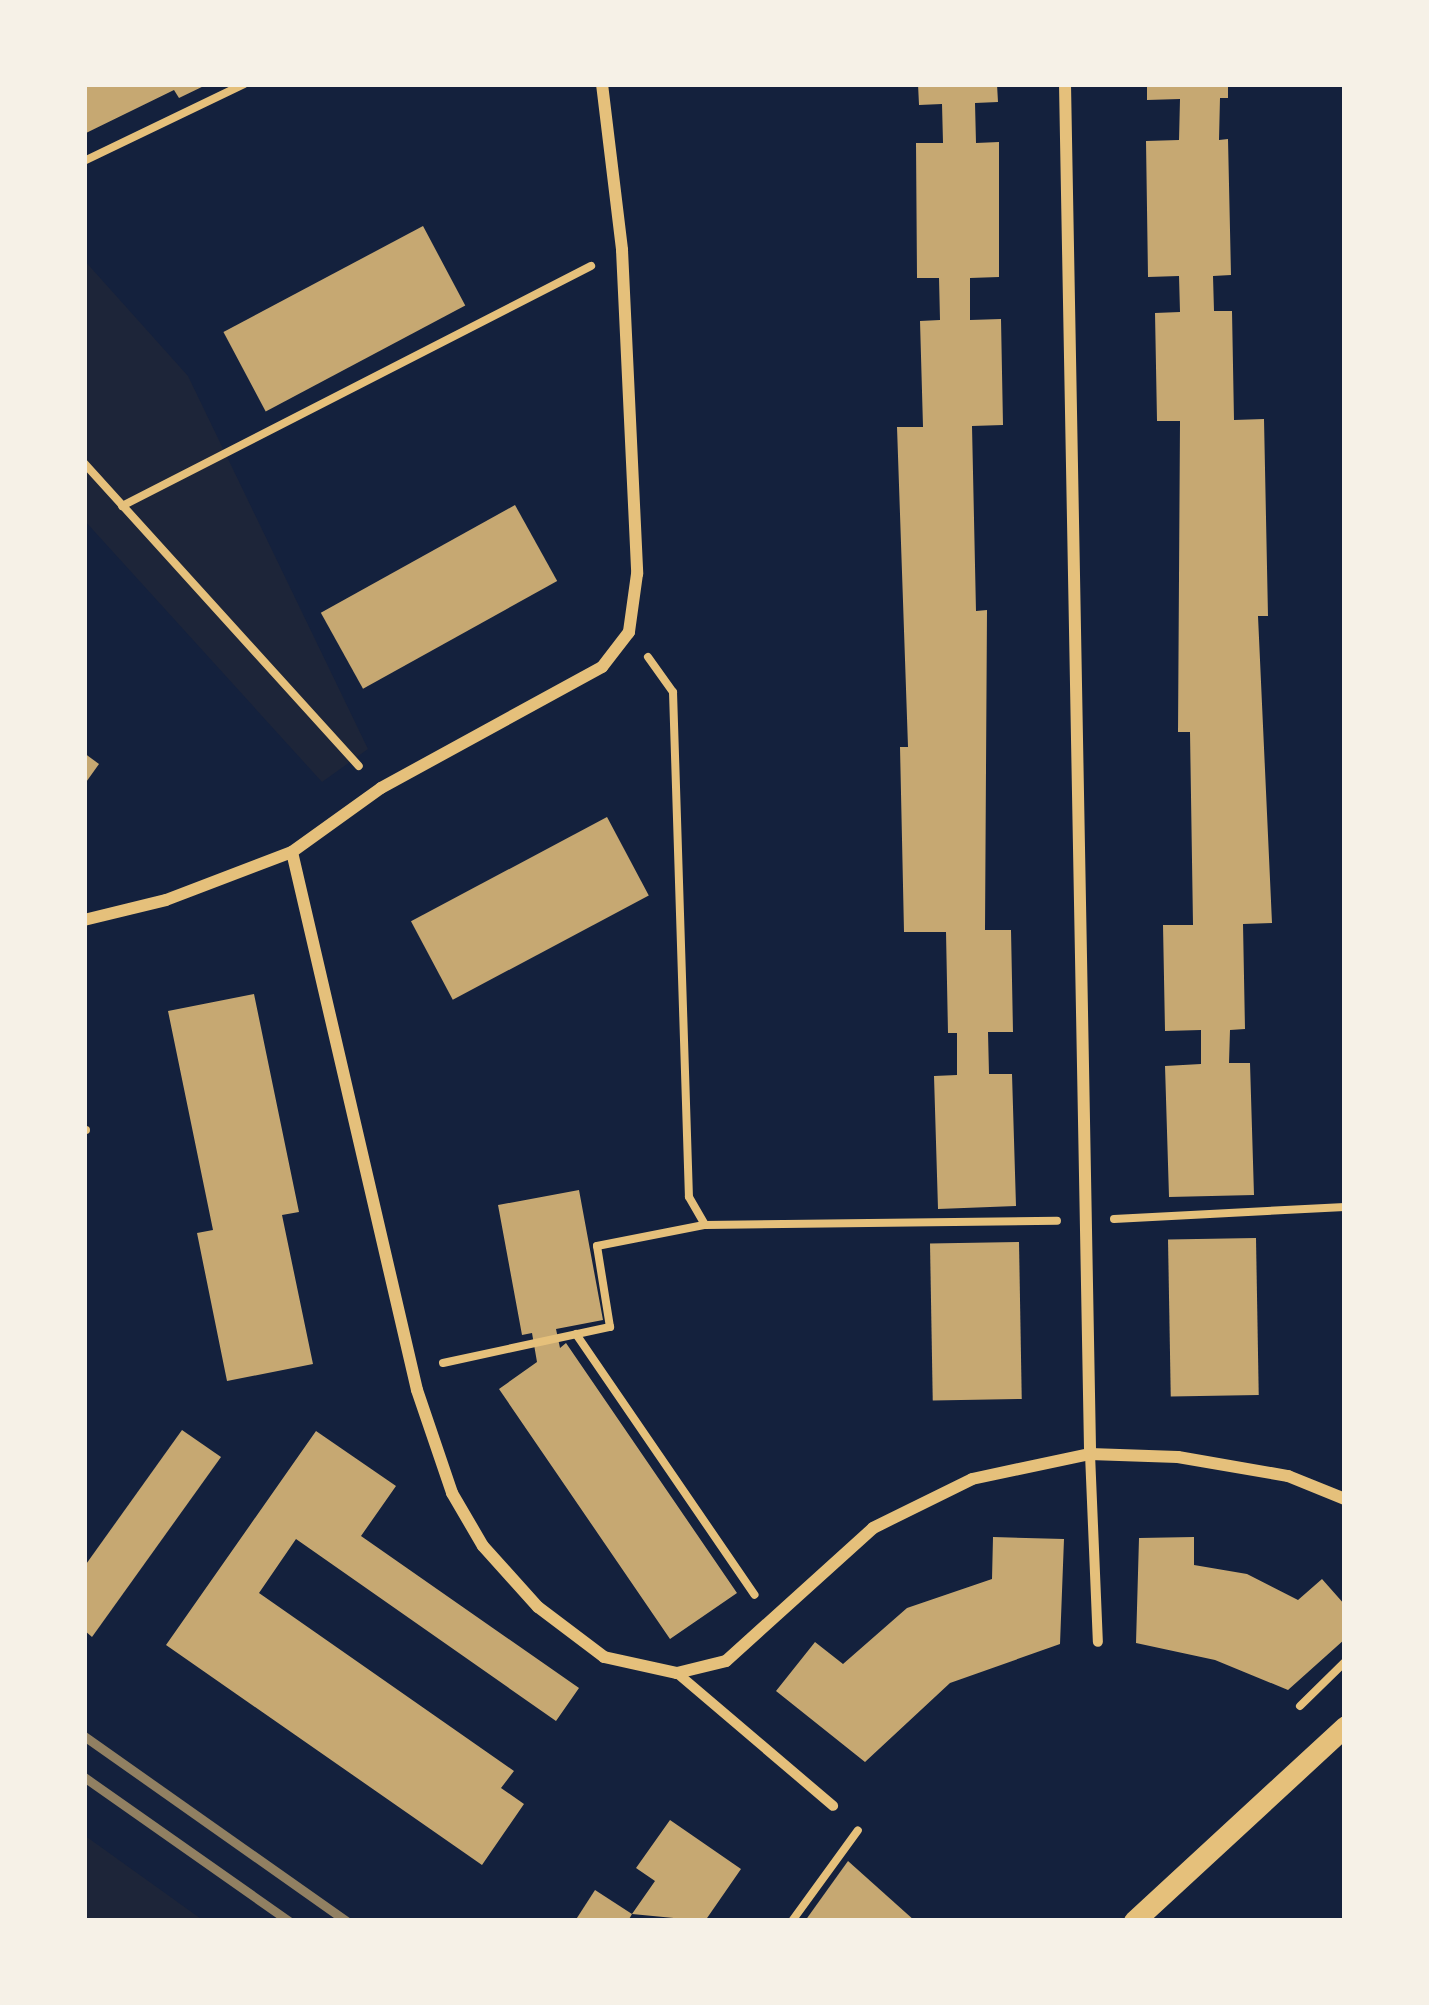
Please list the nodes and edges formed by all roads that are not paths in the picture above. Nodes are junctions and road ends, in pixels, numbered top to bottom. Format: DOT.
graph roads {
  1 [pos="602,84"];
  2 [pos="1065,84"];
  3 [pos="292,852"];
  4 [pos="84,920"];
  5 [pos="1090,1454"];
  6 [pos="1345,1499"];
  7 [pos="1098,1642"];
  8 [pos="676,1673"];
  9 [pos="1345,1726"];
  10 [pos="833,1806"];
  11 [pos="1134,1921"];
  1 -- 3 [label="street"];
  2 -- 5 [label="street"];
  3 -- 4 [label="street"];
  3 -- 8 [label="street"];
  5 -- 6 [label="street"];
  5 -- 7 [label="street"];
  5 -- 8 [label="street"];
  8 -- 10 [label="street"];
  9 -- 11 [label="street"];
}
